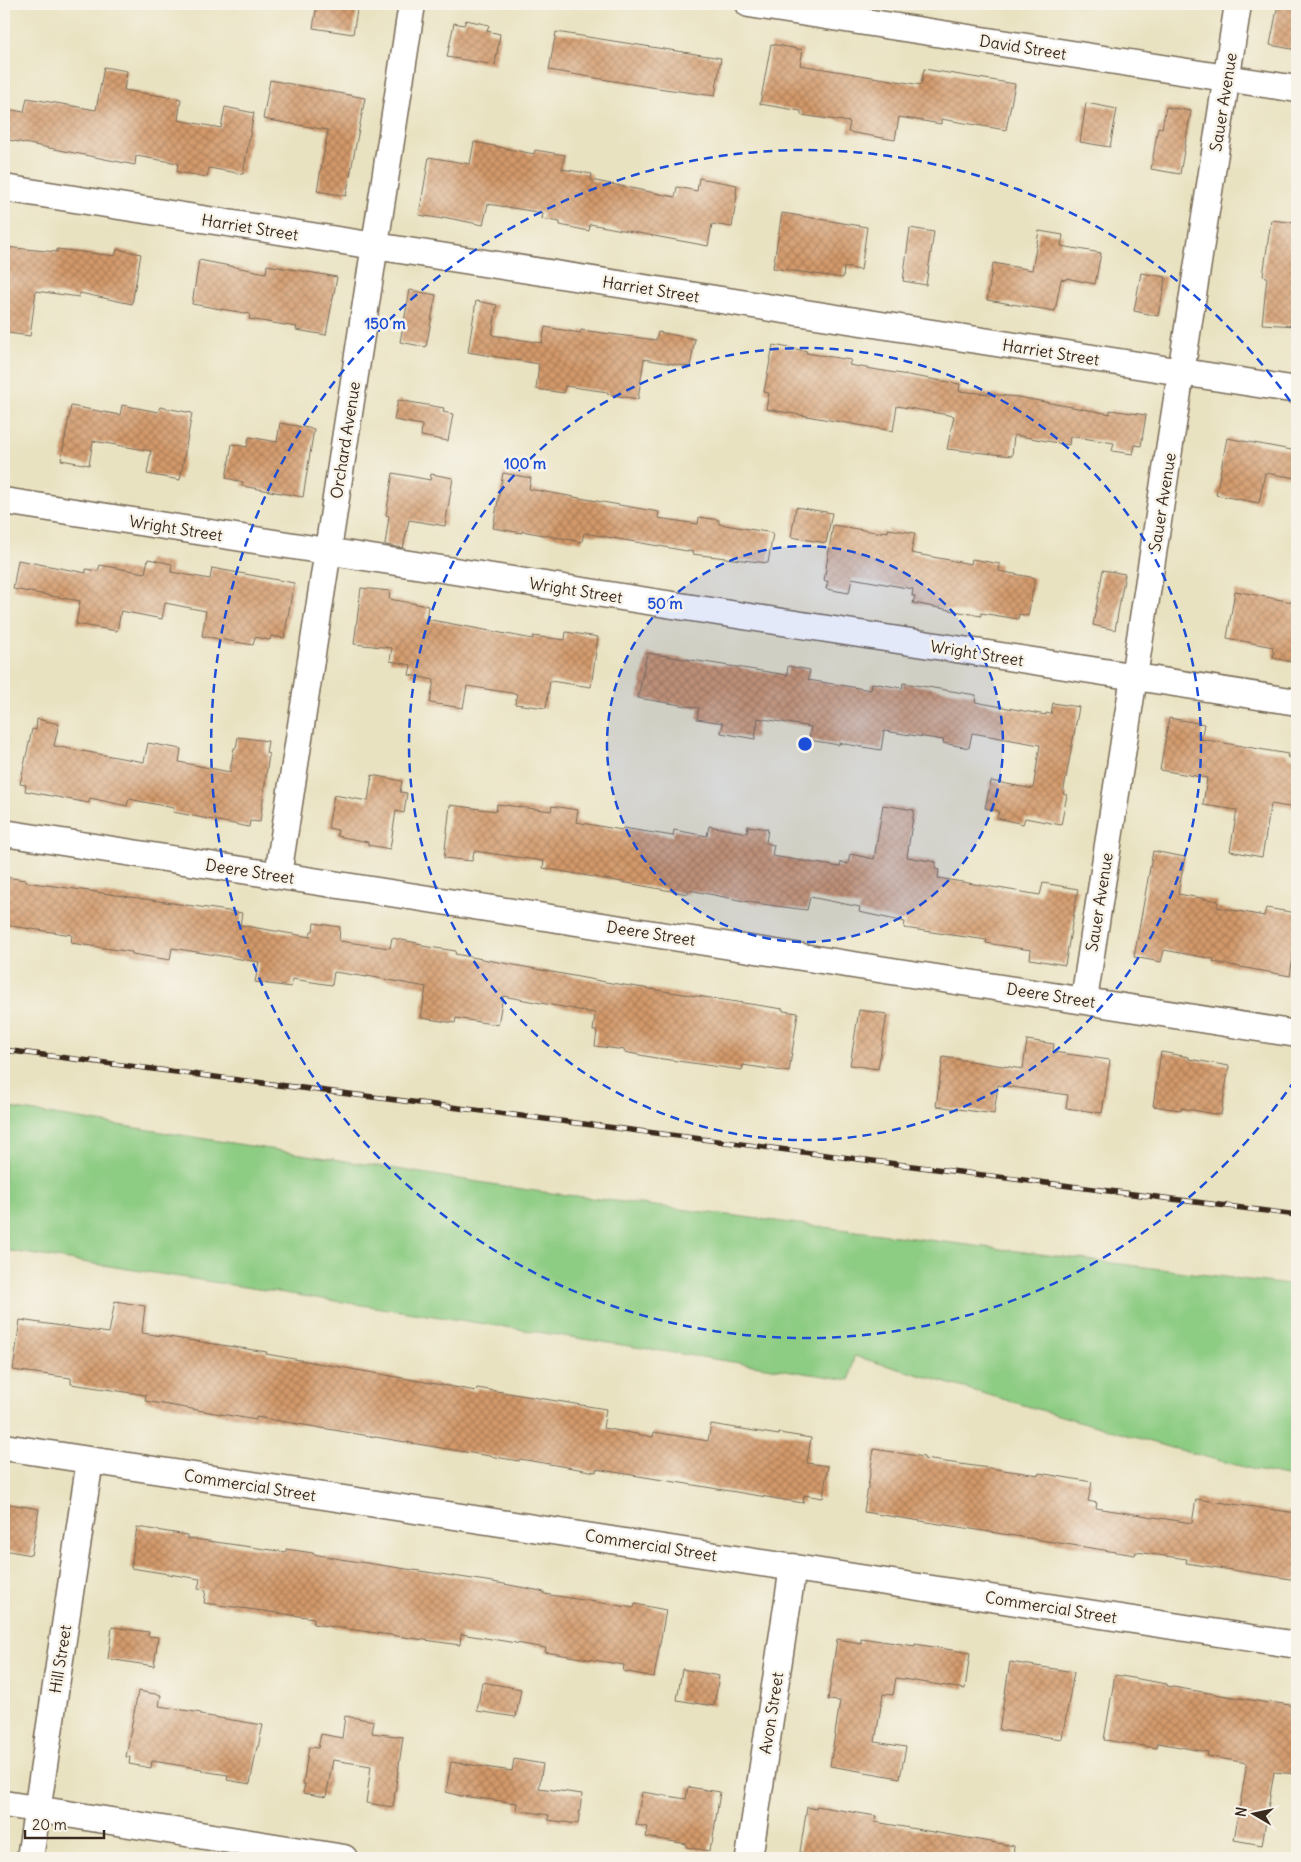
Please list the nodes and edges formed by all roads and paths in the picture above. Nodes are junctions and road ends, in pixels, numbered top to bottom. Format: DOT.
graph roads {
  1 [pos="412,4"];
  2 [pos="749,4"];
  3 [pos="1238,4"];
  4 [pos="1227,78"];
  5 [pos="1297,89"];
  6 [pos="4,188"];
  7 [pos="375,246"];
  8 [pos="1182,372"];
  9 [pos="1297,390"];
  10 [pos="4,501"];
  11 [pos="328,552"];
  12 [pos="1134,677"];
  13 [pos="1297,702"];
  14 [pos="4,833"];
  15 [pos="278,875"];
  16 [pos="1084,1000"];
  17 [pos="1297,1034"];
  18 [pos="4,1447"];
  19 [pos="90,1460"];
  20 [pos="793,1567"];
  21 [pos="1297,1645"];
  22 [pos="4,1804"];
  23 [pos="37,1809"];
  24 [pos="30,1858"];
  25 [pos="344,1858"];
  26 [pos="749,1858"];
  1 -- 7 [label="street, Orchard Avenue"];
  2 -- 4 [label="street, David Street"];
  3 -- 4 [label="street, Sauer Avenue"];
  4 -- 5 [label="street, David Street"];
  4 -- 8 [label="street, Sauer Avenue"];
  6 -- 7 [label="street, Harriet Street"];
  7 -- 8 [label="street, Harriet Street"];
  7 -- 11 [label="street, Orchard Avenue"];
  8 -- 9 [label="street, Harriet Street"];
  8 -- 12 [label="street, Sauer Avenue"];
  10 -- 11 [label="street, Wright Street"];
  11 -- 12 [label="street, Wright Street"];
  11 -- 15 [label="street, Orchard Avenue"];
  12 -- 13 [label="street, Wright Street"];
  12 -- 16 [label="street, Sauer Avenue"];
  14 -- 15 [label="street, Deere Street"];
  15 -- 16 [label="street, Deere Street"];
  16 -- 17 [label="street, Deere Street"];
  18 -- 19 [label="street, Commercial Street"];
  19 -- 20 [label="street, Commercial Street"];
  19 -- 23 [label="street, Hill Street"];
  20 -- 21 [label="street, Commercial Street"];
  20 -- 26 [label="street, Avon Street"];
  22 -- 23 [label="street"];
  23 -- 24 [label="street, Hill Street"];
  23 -- 25 [label="street"];
}
